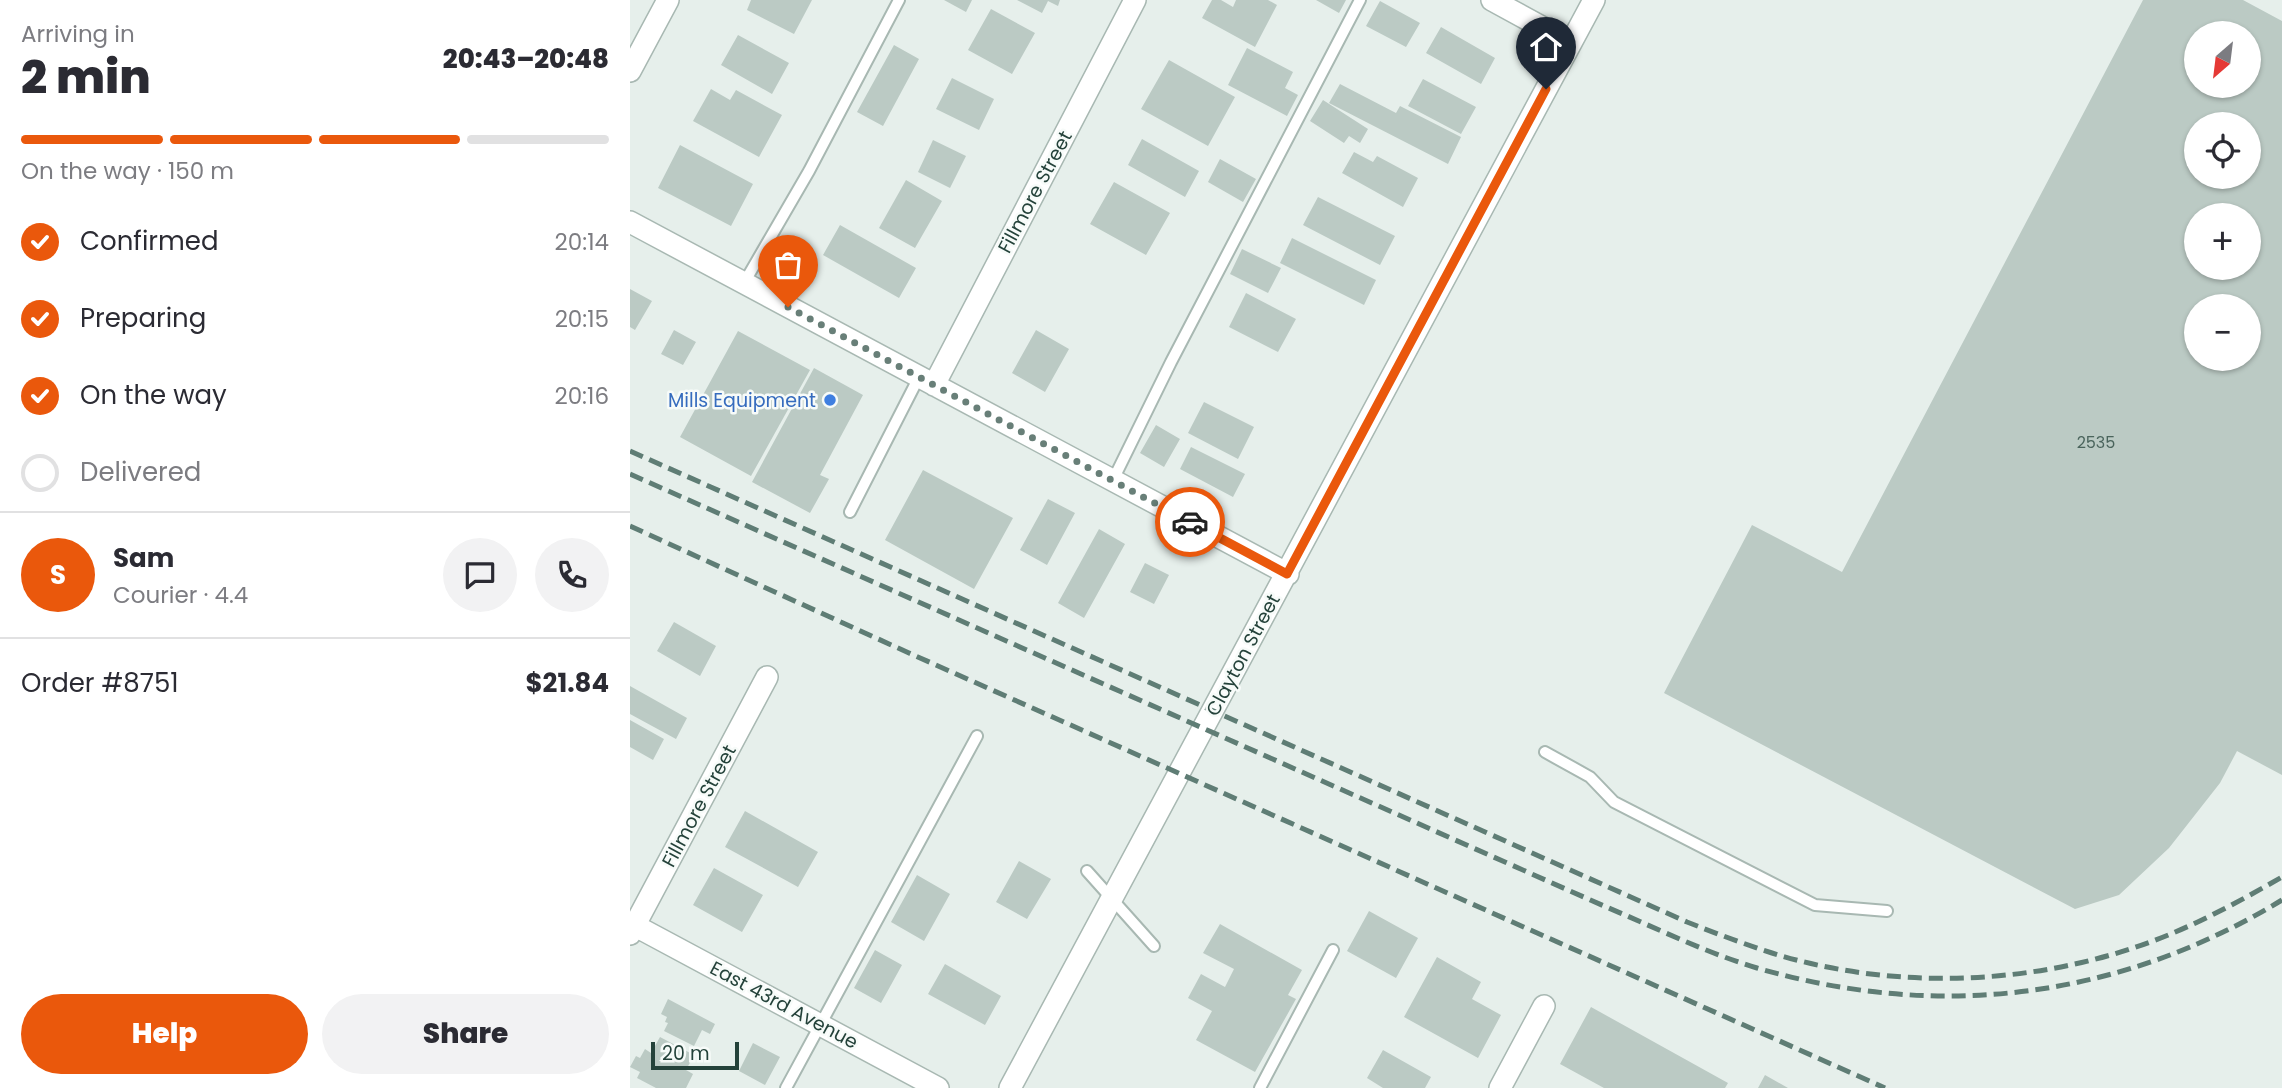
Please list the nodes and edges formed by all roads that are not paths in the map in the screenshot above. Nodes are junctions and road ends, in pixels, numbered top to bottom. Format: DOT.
graph roads {
  1 [pos="668,0"];
  2 [pos="899,0"];
  3 [pos="1135,0"];
  4 [pos="1360,0"];
  5 [pos="1492,0"];
  6 [pos="1594,0"];
  7 [pos="1571,43"];
  8 [pos="630,71"];
  9 [pos="630,222"];
  10 [pos="744,283"];
  11 [pos="927,381"];
  12 [pos="1113,480"];
  13 [pos="850,512"];
  14 [pos="1287,574"];
  15 [pos="767,677"];
  16 [pos="976,736"];
  17 [pos="1545,752"];
  18 [pos="1087,871"];
  19 [pos="1112,898"];
  20 [pos="1887,911"];
  21 [pos="632,927"];
  22 [pos="1154,946"];
  23 [pos="1333,950"];
  24 [pos="1544,1006"];
  25 [pos="820,1024"];
  26 [pos="786,1088"];
  27 [pos="938,1088"];
  28 [pos="1010,1088"];
  29 [pos="1260,1088"];
  30 [pos="1500,1088"];
  1 -- 8 [label="street"];
  2 -- 10 [label="lane"];
  3 -- 11 [label="street, Fillmore Street"];
  4 -- 12 [label="lane"];
  5 -- 7 [label="street"];
  6 -- 7 [label="street, Clayton Street"];
  7 -- 14 [label="street, Clayton Street"];
  9 -- 10 [label="street"];
  10 -- 11 [label="street"];
  11 -- 12 [label="street"];
  11 -- 13 [label="lane"];
  12 -- 14 [label="street"];
  14 -- 19 [label="street, Clayton Street"];
  15 -- 21 [label="street, Fillmore Street"];
  16 -- 25 [label="lane"];
  17 -- 20 [label="lane"];
  18 -- 19 [label="lane"];
  19 -- 22 [label="lane"];
  19 -- 28 [label="street, Clayton Street"];
  21 -- 25 [label="street, East 43rd Avenue"];
  23 -- 29 [label="lane"];
  24 -- 30 [label="street"];
  25 -- 26 [label="lane"];
  25 -- 27 [label="street, East 43rd Avenue"];
}
